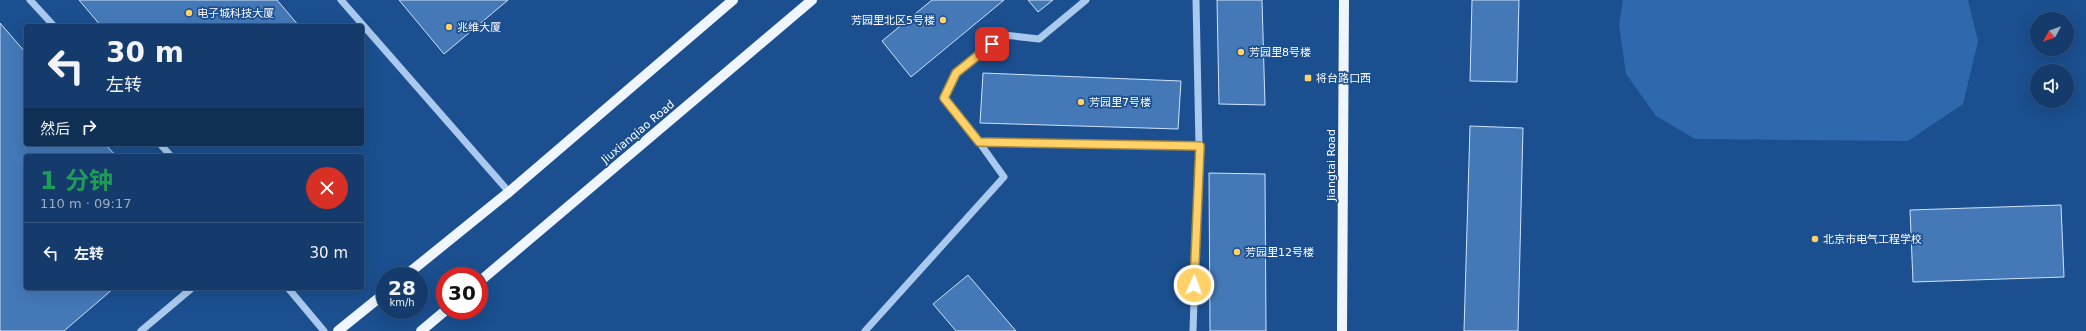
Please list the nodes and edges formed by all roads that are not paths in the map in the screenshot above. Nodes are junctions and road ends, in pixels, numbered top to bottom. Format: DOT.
graph roads {
  1 [pos="30,0"];
  2 [pos="341,0"];
  3 [pos="733,0"];
  4 [pos="812,0"];
  5 [pos="1086,0"];
  6 [pos="1196,0"];
  7 [pos="1344,0"];
  8 [pos="52,24"];
  9 [pos="362,24"];
  10 [pos="364,26"];
  11 [pos="979,142"];
  12 [pos="162,146"];
  13 [pos="1200,146"];
  14 [pos="169,154"];
  15 [pos="509,192"];
  16 [pos="416,267"];
  17 [pos="488,274"];
  18 [pos="190,290"];
  19 [pos="290,290"];
  20 [pos="376,299"];
  21 [pos="436,318"];
  22 [pos="141,331"];
  23 [pos="324,331"];
  24 [pos="338,331"];
  25 [pos="421,331"];
  26 [pos="865,331"];
  27 [pos="1193,331"];
  28 [pos="1342,331"];
  1 -- 8 [label="street"];
  2 -- 9 [label="street"];
  3 -- 15 [label="main road"];
  4 -- 17 [label="main road, Jiuxianqiao Road"];
  5 -- 11 [label="street"];
  6 -- 13 [label="street"];
  7 -- 28 [label="main road, Jiangtai Road"];
  10 -- 15 [label="street"];
  11 -- 13 [label="street"];
  11 -- 26 [label="street"];
  12 -- 14 [label="street"];
  13 -- 27 [label="street"];
  15 -- 16 [label="main road"];
  18 -- 22 [label="street"];
  19 -- 23 [label="street"];
  20 -- 24 [label="main road"];
  21 -- 25 [label="main road"];
}
